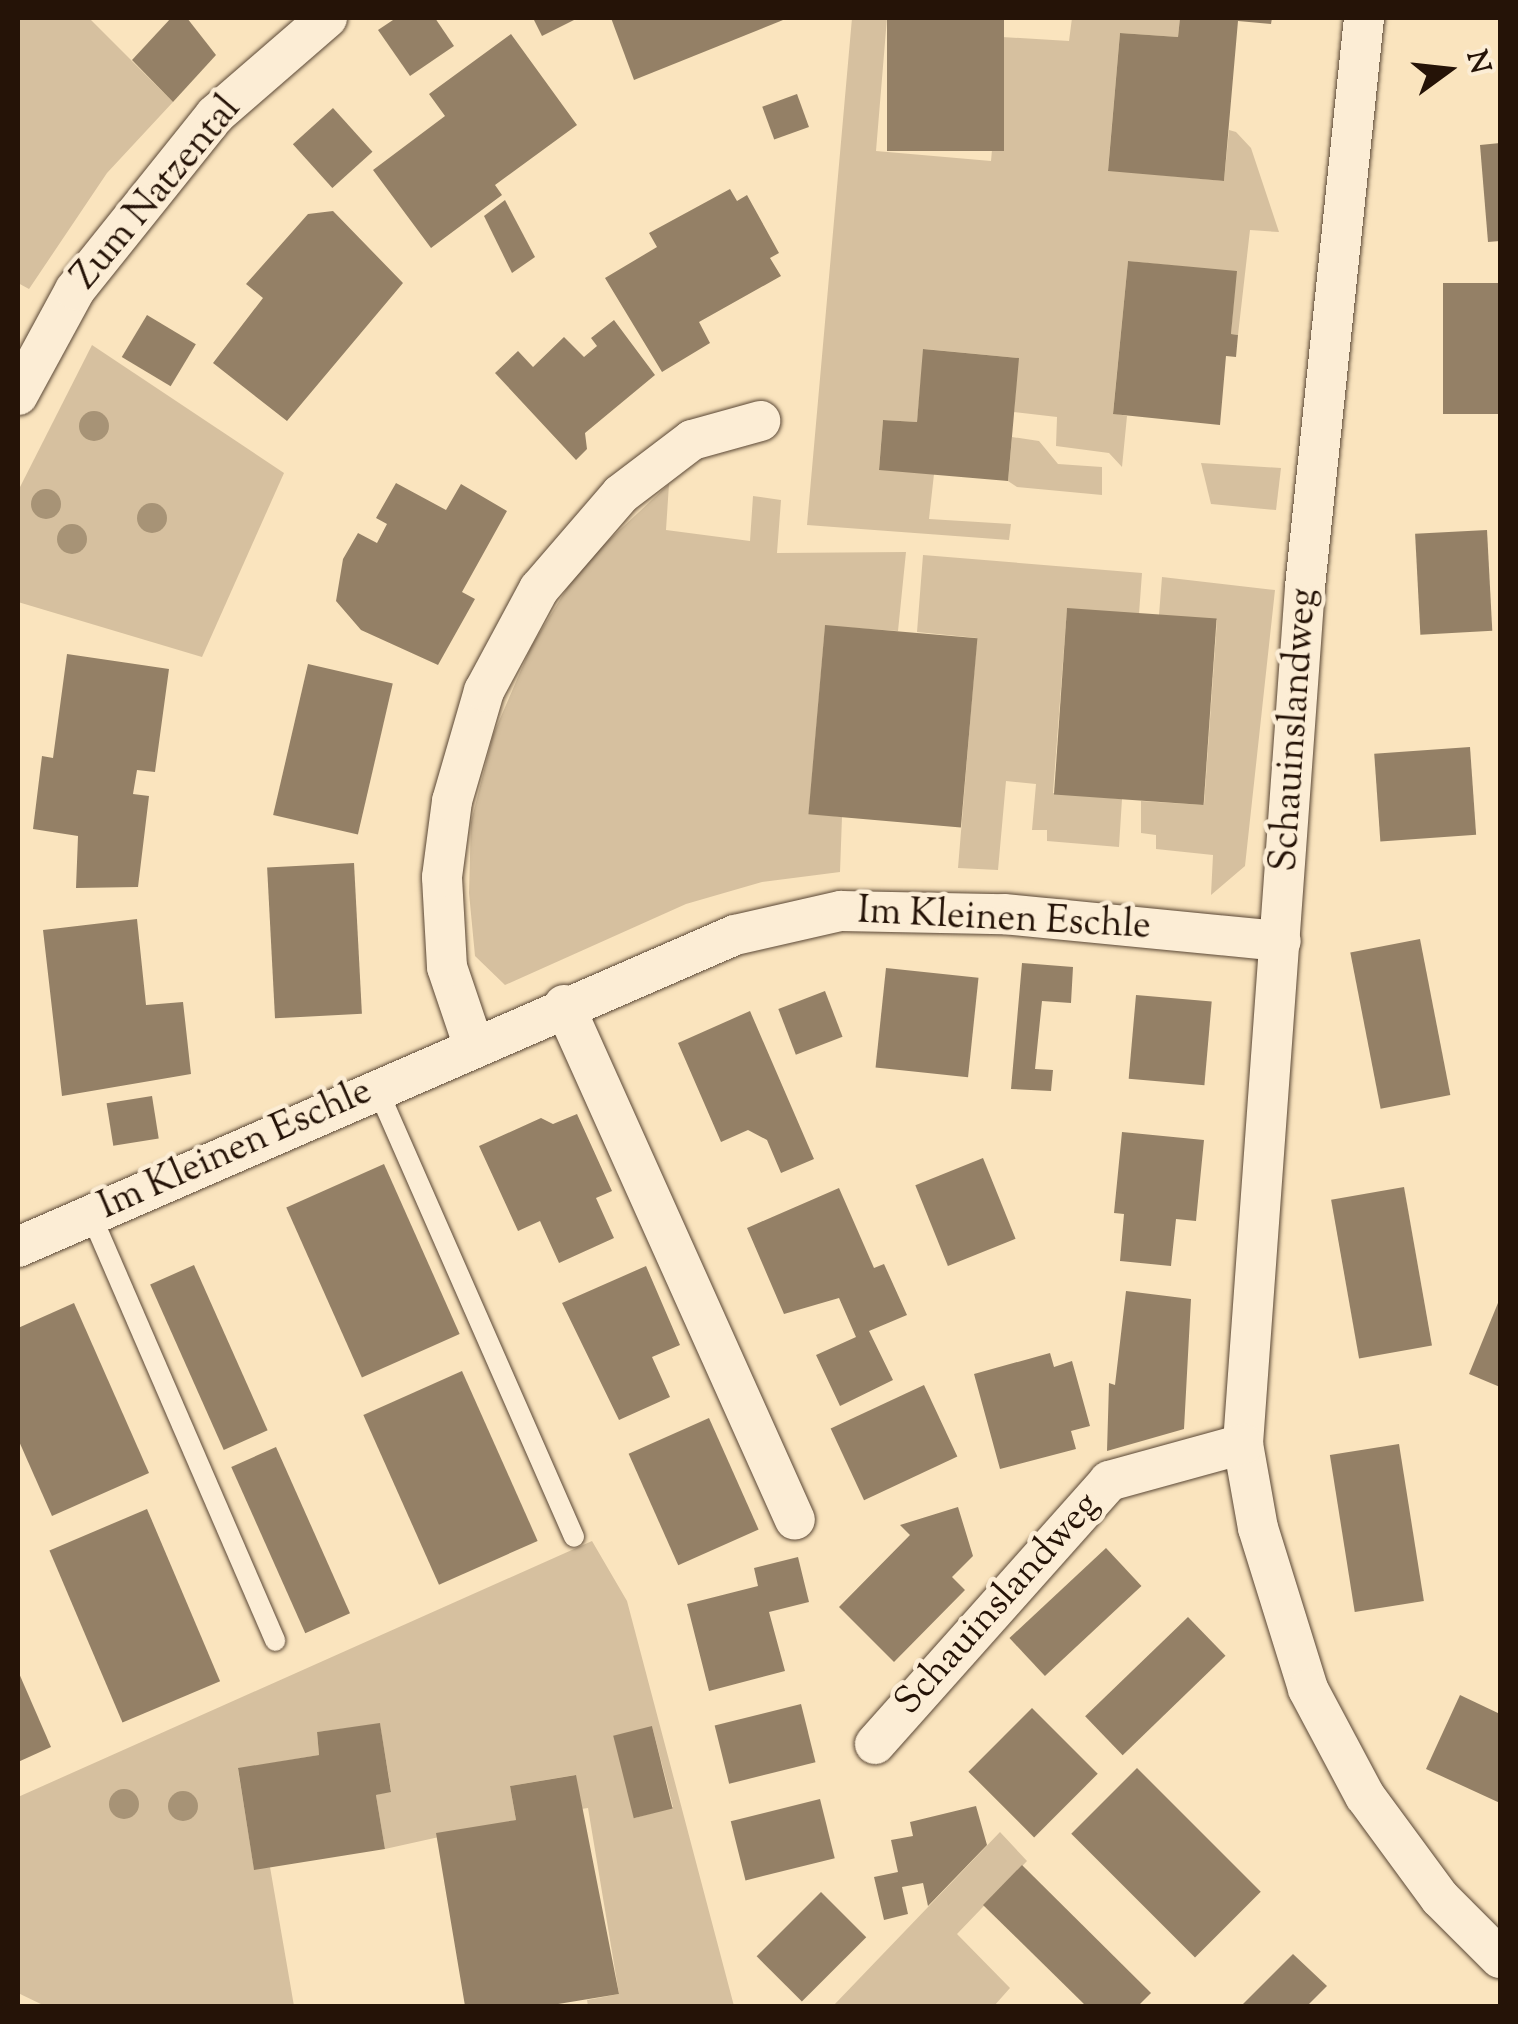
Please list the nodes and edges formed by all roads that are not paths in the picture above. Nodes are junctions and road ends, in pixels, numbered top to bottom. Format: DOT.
graph roads {
  1 [pos="327,18"];
  2 [pos="1364,18"];
  3 [pos="18,395"];
  4 [pos="760,421"];
  5 [pos="1280,941"];
  6 [pos="564,1005"];
  7 [pos="472,1044"];
  8 [pos="377,1088"];
  9 [pos="91,1216"];
  10 [pos="18,1247"];
  11 [pos="1243,1444"];
  12 [pos="795,1520"];
  13 [pos="574,1537"];
  14 [pos="275,1640"];
  15 [pos="875,1744"];
  16 [pos="1500,1958"];
  1 -- 3 [label="street, Zum Natzental"];
  2 -- 5 [label="street, Schauinslandweg"];
  4 -- 7 [label="street"];
  5 -- 6 [label="street, Im Kleinen Eschle"];
  5 -- 11 [label="street, Schauinslandweg"];
  6 -- 7 [label="street, Im Kleinen Eschle"];
  6 -- 12 [label="street"];
  7 -- 8 [label="street, Im Kleinen Eschle"];
  8 -- 9 [label="street, Im Kleinen Eschle"];
  8 -- 13 [label="lane"];
  9 -- 10 [label="street, Im Kleinen Eschle"];
  9 -- 14 [label="lane"];
  11 -- 15 [label="street, Schauinslandweg"];
  11 -- 16 [label="street, Schauinslandweg"];
}
